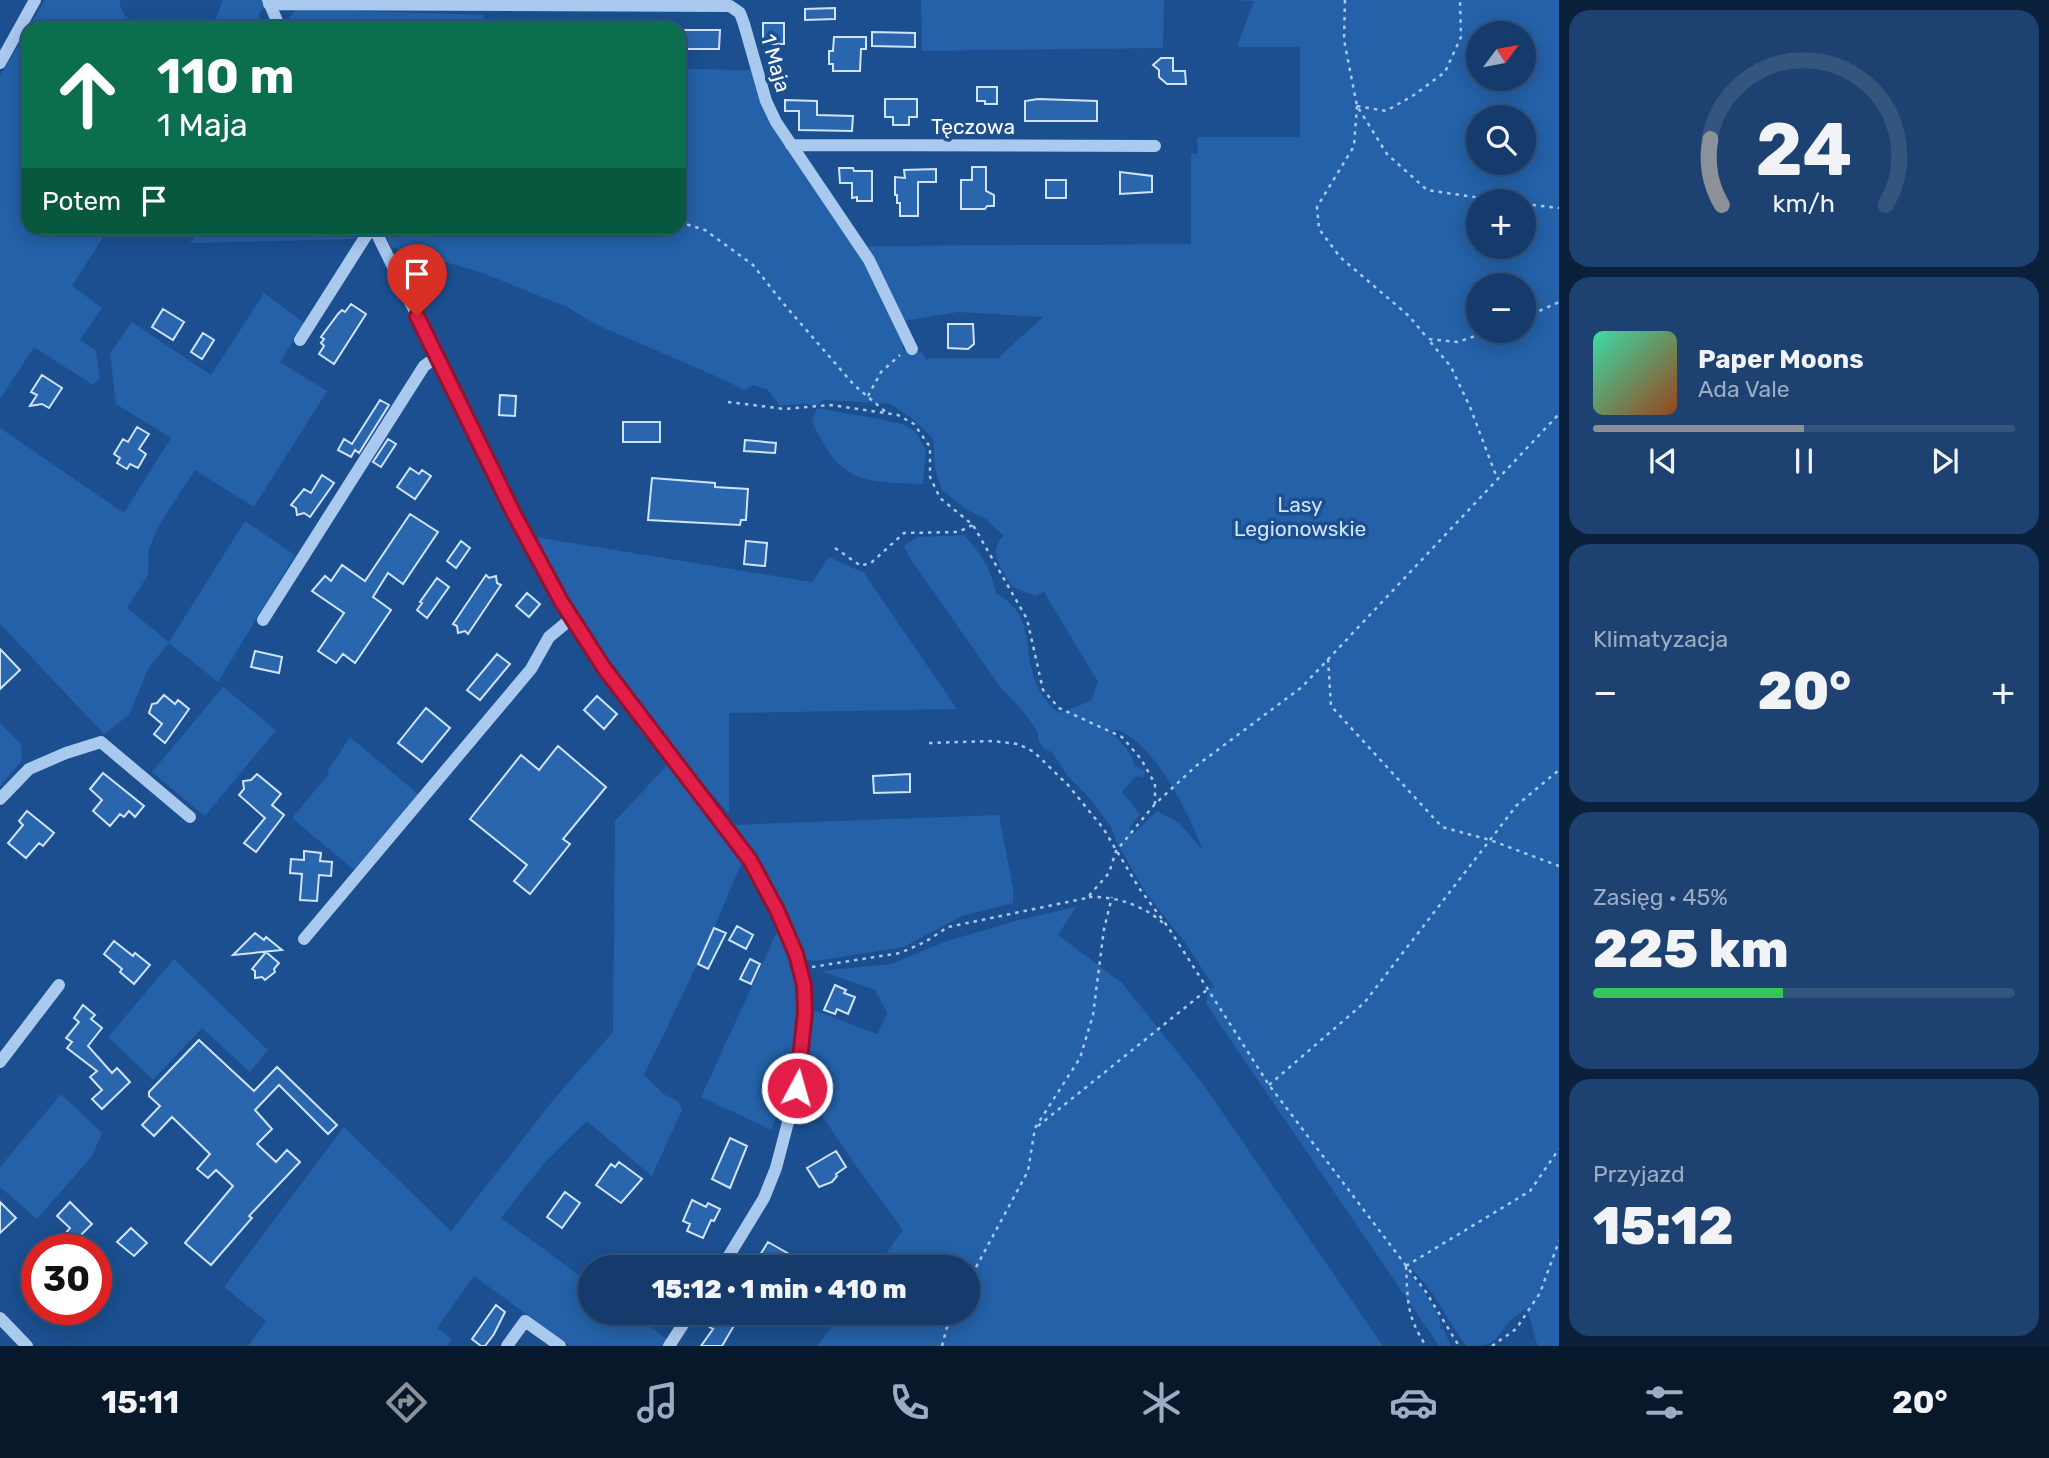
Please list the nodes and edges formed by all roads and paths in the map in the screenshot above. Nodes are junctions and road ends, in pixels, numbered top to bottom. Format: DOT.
graph roads {
  1 [pos="35,0"];
  2 [pos="1345,0"];
  3 [pos="1460,0"];
  4 [pos="268,2"];
  5 [pos="619,3"];
  6 [pos="737,4"];
  7 [pos="23,21"];
  8 [pos="277,21"];
  9 [pos="21,25"];
  10 [pos="0,63"];
  11 [pos="1357,106"];
  12 [pos="791,145"];
  13 [pos="1155,146"];
  14 [pos="1466,196"];
  15 [pos="1536,205"];
  16 [pos="1559,208"];
  17 [pos="686,224"];
  18 [pos="368,235"];
  19 [pos="376,235"];
  20 [pos="1559,302"];
  21 [pos="1536,313"];
  22 [pos="1428,339"];
  23 [pos="1466,339"];
  24 [pos="300,340"];
  25 [pos="912,349"];
  26 [pos="438,357"];
  27 [pos="868,396"];
  28 [pos="728,402"];
  29 [pos="887,414"];
  30 [pos="1559,414"];
  31 [pos="1497,478"];
  32 [pos="973,525"];
  33 [pos="835,548"];
  34 [pos="572,618"];
  35 [pos="263,620"];
  36 [pos="1328,659"];
  37 [pos="929,743"];
  38 [pos="1559,770"];
  39 [pos="0,799"];
  40 [pos="1155,804"];
  41 [pos="190,817"];
  42 [pos="1490,840"];
  43 [pos="1116,851"];
  44 [pos="1559,866"];
  45 [pos="1112,897"];
  46 [pos="1087,898"];
  47 [pos="1168,928"];
  48 [pos="304,939"];
  49 [pos="801,970"];
  50 [pos="60,985"];
  51 [pos="1208,989"];
  52 [pos="0,1062"];
  53 [pos="1269,1085"];
  54 [pos="1035,1128"];
  55 [pos="1559,1149"];
  56 [pos="1559,1241"];
  57 [pos="729,1255"];
  58 [pos="980,1260"];
  59 [pos="1406,1266"];
  60 [pos="0,1318"];
  61 [pos="682,1325"];
  62 [pos="948,1325"];
  63 [pos="27,1346"];
  64 [pos="507,1346"];
  65 [pos="559,1346"];
  66 [pos="668,1346"];
  67 [pos="942,1346"];
  68 [pos="1426,1346"];
  69 [pos="1459,1346"];
  70 [pos="1492,1346"];
  1 -- 7 [label="street"];
  2 -- 11 [label="path"];
  3 -- 11 [label="path"];
  4 -- 5 [label="street, 1 Maja"];
  4 -- 8 [label="street, 1 Maja"];
  5 -- 6 [label="street, 1 Maja"];
  6 -- 12 [label="street, 1 Maja"];
  9 -- 10 [label="street"];
  11 -- 14 [label="path"];
  11 -- 22 [label="path"];
  12 -- 13 [label="street, Tęczowa"];
  12 -- 25 [label="street, 1 Maja"];
  15 -- 16 [label="path"];
  17 -- 27 [label="path"];
  18 -- 24 [label="street"];
  19 -- 26 [label="street"];
  20 -- 21 [label="path"];
  22 -- 23 [label="path"];
  22 -- 31 [label="path"];
  25 -- 27 [label="path"];
  26 -- 34 [label="street"];
  26 -- 35 [label="street"];
  27 -- 29 [label="path"];
  28 -- 29 [label="path"];
  29 -- 32 [label="path"];
  30 -- 31 [label="path"];
  31 -- 36 [label="path"];
  32 -- 33 [label="path"];
  32 -- 40 [label="path"];
  34 -- 48 [label="street"];
  34 -- 49 [label="street"];
  36 -- 40 [label="path"];
  36 -- 42 [label="path"];
  37 -- 43 [label="path"];
  38 -- 42 [label="path"];
  39 -- 41 [label="street"];
  40 -- 43 [label="path"];
  42 -- 44 [label="path"];
  42 -- 53 [label="path"];
  43 -- 46 [label="path"];
  43 -- 47 [label="path"];
  45 -- 46 [label="path"];
  45 -- 47 [label="path"];
  45 -- 54 [label="path"];
  46 -- 49 [label="path"];
  47 -- 51 [label="path"];
  49 -- 57 [label="street"];
  50 -- 52 [label="street"];
  51 -- 53 [label="path"];
  51 -- 54 [label="path"];
  53 -- 59 [label="path"];
  54 -- 58 [label="path"];
  55 -- 59 [label="path"];
  56 -- 70 [label="path"];
  59 -- 68 [label="path"];
  59 -- 69 [label="path"];
  60 -- 63 [label="street"];
  61 -- 66 [label="street"];
  62 -- 67 [label="path"];
  64 -- 65 [label="street"];
}
